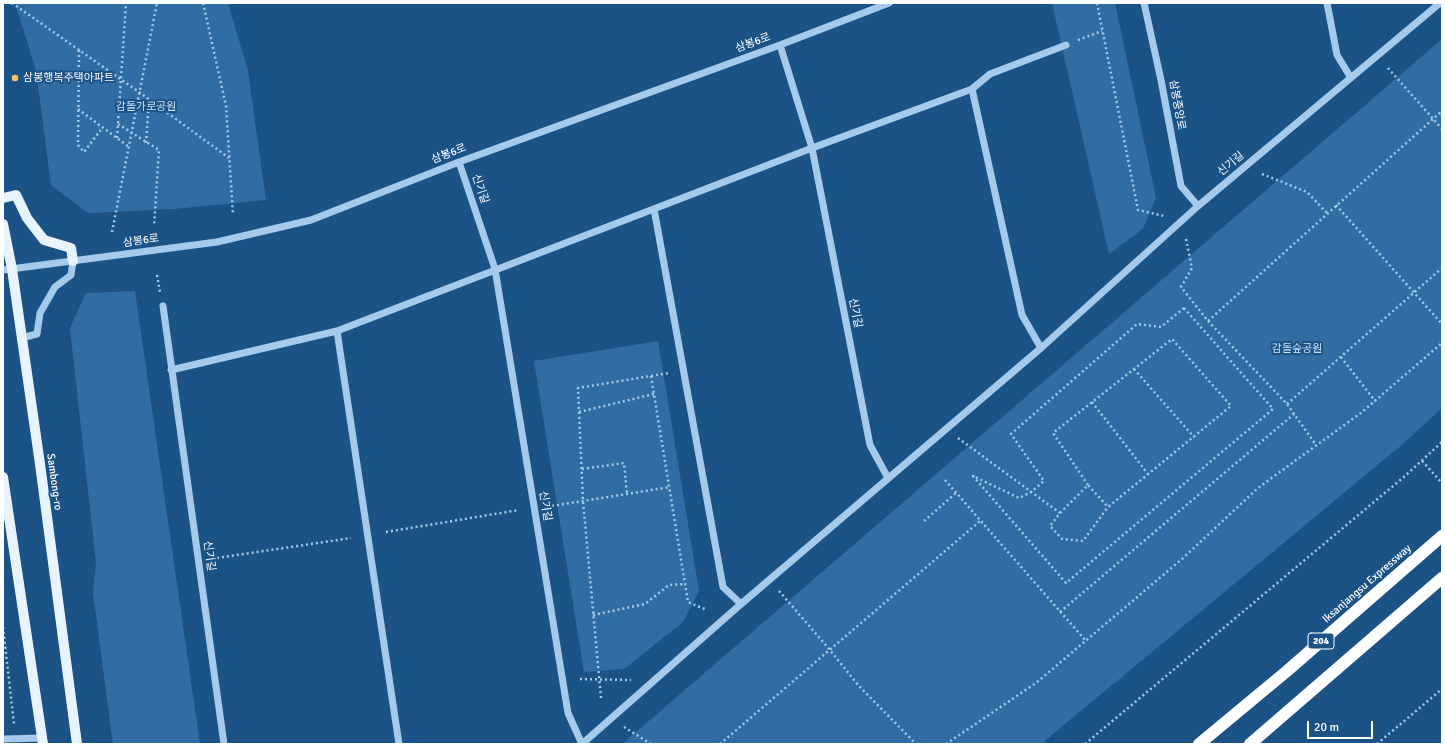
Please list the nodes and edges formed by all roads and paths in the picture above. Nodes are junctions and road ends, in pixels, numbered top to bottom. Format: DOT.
graph roads {
  1 [pos="12,3"];
  2 [pos="126,3"];
  3 [pos="157,3"];
  4 [pos="203,3"];
  5 [pos="888,3"];
  6 [pos="1097,3"];
  7 [pos="1144,3"];
  8 [pos="1327,3"];
  9 [pos="1440,3"];
  10 [pos="1102,31"];
  11 [pos="1066,44"];
  12 [pos="780,45"];
  13 [pos="79,50"];
  14 [pos="1388,68"];
  15 [pos="1351,78"];
  16 [pos="121,80"];
  17 [pos="972,89"];
  18 [pos="139,92"];
  19 [pos="149,100"];
  20 [pos="78,109"];
  21 [pos="1442,111"];
  22 [pos="1433,119"];
  23 [pos="118,124"];
  24 [pos="103,127"];
  25 [pos="1442,128"];
  26 [pos="131,134"];
  27 [pos="117,138"];
  28 [pos="146,143"];
  29 [pos="129,147"];
  30 [pos="812,148"];
  31 [pos="229,158"];
  32 [pos="459,162"];
  33 [pos="1262,174"];
  34 [pos="3,198"];
  35 [pos="1336,205"];
  36 [pos="1198,206"];
  37 [pos="654,209"];
  38 [pos="1328,213"];
  39 [pos="233,215"];
  40 [pos="1164,216"];
  41 [pos="3,224"];
  42 [pos="154,226"];
  43 [pos="112,232"];
  44 [pos="1186,239"];
  45 [pos="73,261"];
  46 [pos="1442,268"];
  47 [pos="7,269"];
  48 [pos="495,269"];
  49 [pos="1414,292"];
  50 [pos="163,306"];
  51 [pos="1208,321"];
  52 [pos="1442,324"];
  53 [pos="336,331"];
  54 [pos="22,338"];
  55 [pos="1442,343"];
  56 [pos="1041,348"];
  57 [pos="1340,357"];
  58 [pos="1134,369"];
  59 [pos="172,370"];
  60 [pos="671,373"];
  61 [pos="651,376"];
  62 [pos="654,394"];
  63 [pos="1375,401"];
  64 [pos="1092,402"];
  65 [pos="1287,404"];
  66 [pos="579,412"];
  67 [pos="1294,414"];
  68 [pos="957,437"];
  69 [pos="1194,437"];
  70 [pos="1442,442"];
  71 [pos="1316,445"];
  72 [pos="1422,461"];
  73 [pos="582,469"];
  74 [pos="1148,474"];
  75 [pos="3,477"];
  76 [pos="888,478"];
  77 [pos="945,480"];
  78 [pos="1442,483"];
  79 [pos="1088,484"];
  80 [pos="670,487"];
  81 [pos="1030,492"];
  82 [pos="956,493"];
  83 [pos="627,494"];
  84 [pos="583,501"];
  85 [pos="552,506"];
  86 [pos="1108,507"];
  87 [pos="519,510"];
  88 [pos="1060,513"];
  89 [pos="924,521"];
  90 [pos="980,521"];
  91 [pos="386,532"];
  92 [pos="1442,536"];
  93 [pos="351,538"];
  94 [pos="217,558"];
  95 [pos="1442,578"];
  96 [pos="685,584"];
  97 [pos="778,591"];
  98 [pos="741,604"];
  99 [pos="707,610"];
  100 [pos="1060,612"];
  101 [pos="593,615"];
  102 [pos="3,627"];
  103 [pos="1086,641"];
  104 [pos="830,650"];
  105 [pos="580,679"];
  106 [pos="598,679"];
  107 [pos="631,680"];
  108 [pos="1442,689"];
  109 [pos="601,698"];
  110 [pos="619,723"];
  111 [pos="16,738"];
  112 [pos="3,739"];
  113 [pos="42,741"];
  114 [pos="77,744"];
  115 [pos="224,744"];
  116 [pos="399,744"];
  117 [pos="582,744"];
  118 [pos="651,744"];
  119 [pos="720,744"];
  120 [pos="916,744"];
  121 [pos="946,744"];
  122 [pos="1085,744"];
  123 [pos="1199,744"];
  124 [pos="1250,744"];
  125 [pos="1377,744"];
  1 -- 13 [label="path"];
  2 -- 16 [label="path"];
  3 -- 18 [label="path"];
  4 -- 31 [label="path"];
  5 -- 12 [label="street, 삼봉6로"];
  6 -- 10 [label="path"];
  7 -- 36 [label="street, 삼봉중앙로"];
  8 -- 15 [label="street"];
  9 -- 15 [label="street, 신기길"];
  10 -- 11 [label="path"];
  10 -- 40 [label="path"];
  11 -- 17 [label="street"];
  12 -- 30 [label="street, 신기길"];
  12 -- 32 [label="street, 삼봉6로"];
  13 -- 16 [label="path"];
  13 -- 20 [label="path"];
  14 -- 22 [label="path"];
  15 -- 36 [label="street, 신기길"];
  16 -- 18 [label="path"];
  16 -- 23 [label="path"];
  17 -- 30 [label="street"];
  17 -- 56 [label="street"];
  18 -- 19 [label="path"];
  18 -- 26 [label="path"];
  19 -- 28 [label="path"];
  19 -- 31 [label="path"];
  20 -- 24 [label="path"];
  20 -- 24 [label="path"];
  21 -- 22 [label="path"];
  22 -- 25 [label="path"];
  22 -- 35 [label="path"];
  23 -- 26 [label="path"];
  23 -- 27 [label="path"];
  24 -- 27 [label="path"];
  26 -- 28 [label="path"];
  26 -- 29 [label="path"];
  27 -- 29 [label="path"];
  28 -- 42 [label="path"];
  29 -- 43 [label="path"];
  30 -- 37 [label="street"];
  30 -- 76 [label="street, 신기길"];
  31 -- 39 [label="path"];
  32 -- 45 [label="street, 삼봉6로"];
  32 -- 48 [label="street, 신기길"];
  33 -- 38 [label="path"];
  34 -- 45 [label="main road"];
  35 -- 38 [label="path"];
  35 -- 49 [label="path"];
  36 -- 56 [label="street, 신기길"];
  37 -- 48 [label="street"];
  37 -- 98 [label="street"];
  38 -- 51 [label="path"];
  41 -- 47 [label="main road, Sambong-ro"];
  44 -- 51 [label="path"];
  45 -- 47 [label="street, 삼봉6로"];
  45 -- 54 [label="street"];
  46 -- 49 [label="path"];
  47 -- 54 [label="main road, Sambong-ro"];
  48 -- 53 [label="street"];
  48 -- 117 [label="street, 신기길"];
  49 -- 52 [label="path"];
  49 -- 57 [label="path"];
  50 -- 59 [label="street, 신기길"];
  51 -- 65 [label="path"];
  53 -- 59 [label="street"];
  53 -- 116 [label="street"];
  54 -- 114 [label="main road, Sambong-ro"];
  55 -- 63 [label="path"];
  56 -- 76 [label="street, 신기길"];
  57 -- 63 [label="path"];
  57 -- 65 [label="path"];
  58 -- 64 [label="path"];
  58 -- 69 [label="path"];
  58 -- 69 [label="path"];
  59 -- 115 [label="street, 신기길"];
  60 -- 61 [label="path"];
  61 -- 62 [label="path"];
  61 -- 66 [label="path"];
  62 -- 66 [label="path"];
  62 -- 80 [label="path"];
  63 -- 71 [label="path"];
  64 -- 74 [label="path"];
  64 -- 79 [label="path"];
  65 -- 67 [label="path"];
  66 -- 73 [label="path"];
  67 -- 71 [label="path"];
  67 -- 100 [label="path"];
  68 -- 81 [label="path"];
  69 -- 74 [label="path"];
  70 -- 72 [label="path"];
  71 -- 103 [label="path"];
  72 -- 78 [label="path"];
  72 -- 122 [label="path"];
  73 -- 83 [label="path"];
  73 -- 84 [label="path"];
  74 -- 86 [label="path"];
  75 -- 113 [label="main road"];
  76 -- 98 [label="street, 신기길"];
  77 -- 82 [label="path"];
  79 -- 86 [label="path"];
  79 -- 88 [label="path"];
  80 -- 83 [label="path"];
  80 -- 96 [label="path"];
  81 -- 81 [label="path"];
  81 -- 88 [label="path"];
  82 -- 89 [label="path"];
  82 -- 90 [label="path"];
  83 -- 84 [label="path"];
  84 -- 85 [label="path"];
  84 -- 101 [label="path"];
  86 -- 88 [label="path"];
  87 -- 91 [label="path"];
  90 -- 100 [label="path"];
  90 -- 104 [label="path"];
  92 -- 123 [label="highway, Iksanjangsu Expressway / 204"];
  93 -- 94 [label="path"];
  95 -- 124 [label="highway"];
  96 -- 99 [label="path"];
  96 -- 101 [label="path"];
  97 -- 104 [label="path"];
  98 -- 117 [label="street, 신기길"];
  100 -- 103 [label="path"];
  101 -- 106 [label="path"];
  102 -- 111 [label="path"];
  103 -- 121 [label="path"];
  104 -- 119 [label="path"];
  104 -- 120 [label="path"];
  105 -- 106 [label="path"];
  106 -- 107 [label="path"];
  106 -- 109 [label="path"];
  108 -- 125 [label="path"];
  110 -- 118 [label="path"];
  111 -- 112 [label="street"];
  111 -- 113 [label="street"];
}
